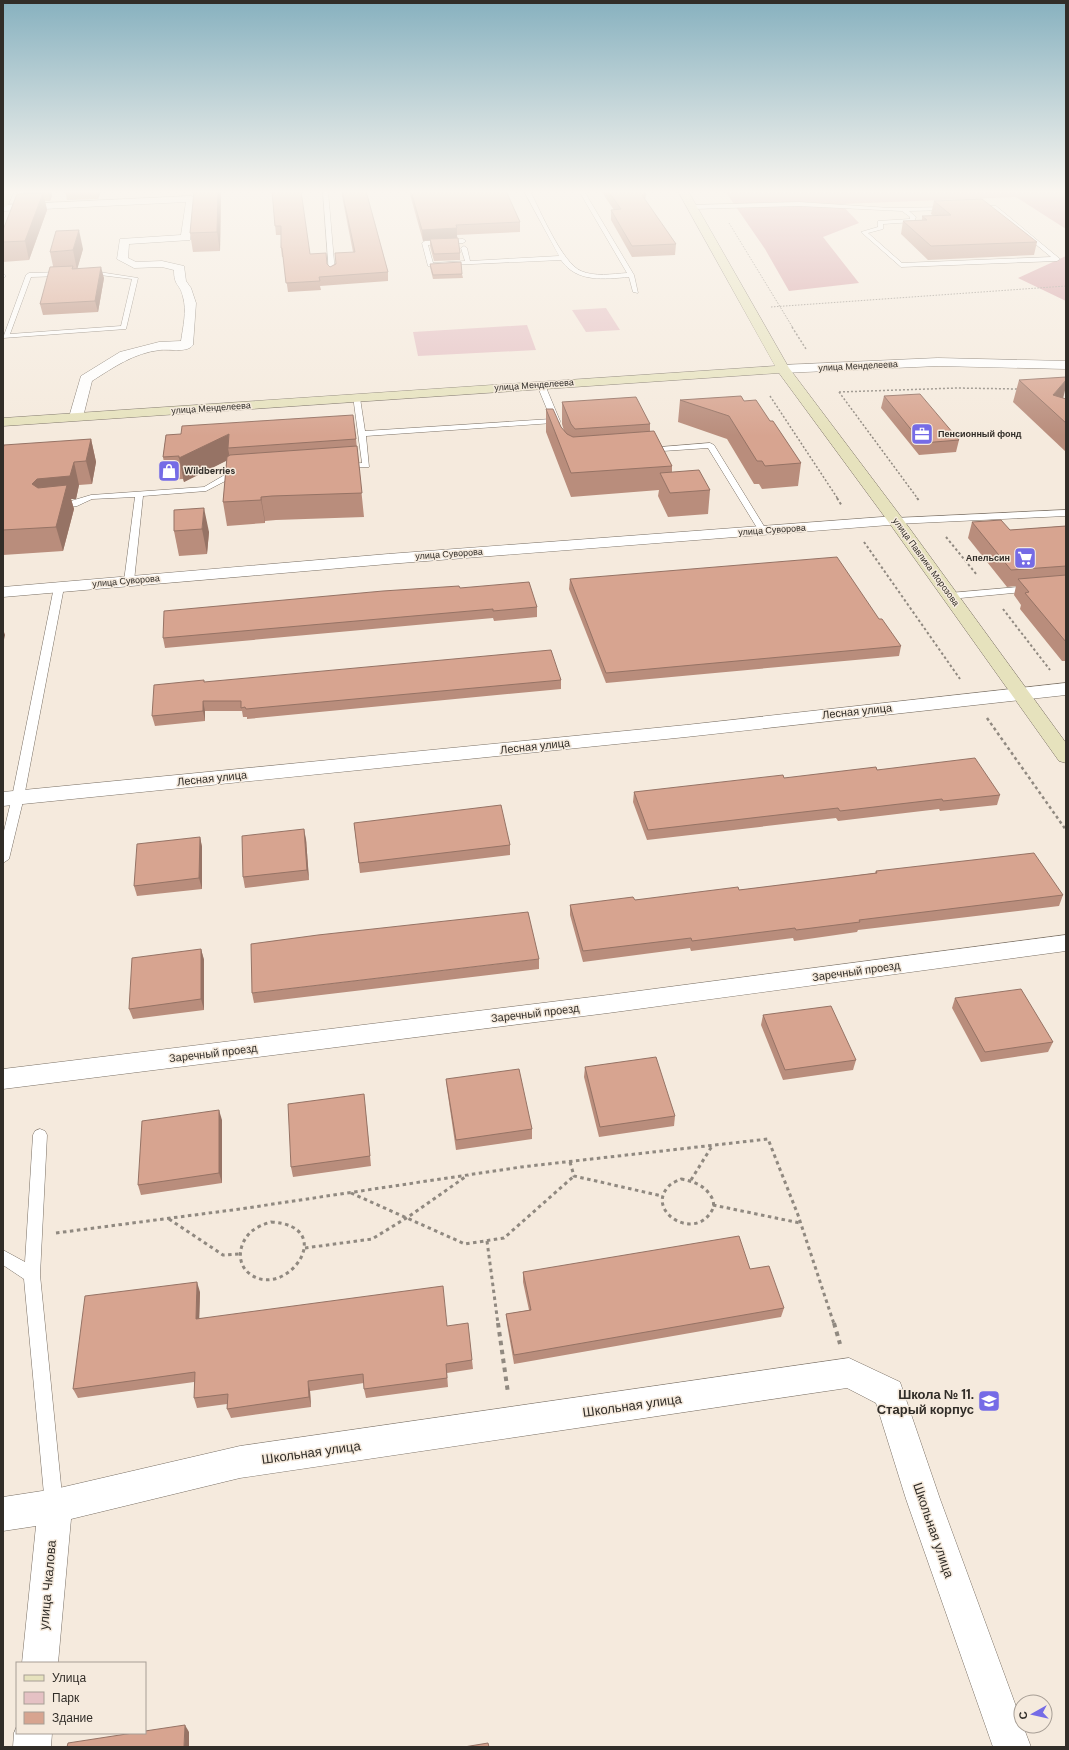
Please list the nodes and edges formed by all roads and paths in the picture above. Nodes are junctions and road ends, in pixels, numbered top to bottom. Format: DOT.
graph roads {
  1 [pos="73,273"];
  2 [pos="81,273"];
  3 [pos="86,273"];
  4 [pos="100,273"];
  5 [pos="180,273"];
  6 [pos="579,273"];
  7 [pos="629,273"];
  8 [pos="730,273"];
  9 [pos="760,273"];
  10 [pos="631,276"];
  11 [pos="1066,286"];
  12 [pos="636,292"];
  13 [pos="781,307"];
  14 [pos="750,308"];
  15 [pos="4,336"];
  16 [pos="809,355"];
  17 [pos="1066,365"];
  18 [pos="783,369"];
  19 [pos="540,385"];
  20 [pos="1024,389"];
  21 [pos="770,396"];
  22 [pos="356,398"];
  23 [pos="76,417"];
  24 [pos="556,421"];
  25 [pos="3,422"];
  26 [pos="361,434"];
  27 [pos="560,434"];
  28 [pos="641,450"];
  29 [pos="334,467"];
  30 [pos="247,474"];
  31 [pos="139,494"];
  32 [pos="51,506"];
  33 [pos="1066,513"];
  34 [pos="932,519"];
  35 [pos="896,521"];
  36 [pos="851,524"];
  37 [pos="763,531"];
  38 [pos="129,581"];
  39 [pos="59,587"];
  40 [pos="1044,588"];
  41 [pos="3,592"];
  42 [pos="991,592"];
  43 [pos="950,596"];
  44 [pos="1065,689"];
  45 [pos="1020,693"];
  46 [pos="973,698"];
  47 [pos="1066,757"];
  48 [pos="10,798"];
  49 [pos="1066,830"];
  50 [pos="3,859"];
  51 [pos="1066,943"];
  52 [pos="3,1079"];
  53 [pos="40,1136"];
  54 [pos="712,1146"];
  55 [pos="570,1162"];
  56 [pos="468,1175"];
  57 [pos="574,1176"];
  58 [pos="691,1180"];
  59 [pos="350,1193"];
  60 [pos="662,1196"];
  61 [pos="713,1204"];
  62 [pos="408,1217"];
  63 [pos="169,1218"];
  64 [pos="801,1224"];
  65 [pos="34,1236"];
  66 [pos="487,1241"];
  67 [pos="305,1248"];
  68 [pos="239,1254"];
  69 [pos="3,1257"];
  70 [pos="32,1275"];
  71 [pos="849,1373"];
  72 [pos="512,1422"];
  73 [pos="55,1506"];
  74 [pos="3,1514"];
  75 [pos="40,1662"];
  76 [pos="33,1734"];
  77 [pos="32,1747"];
  78 [pos="1012,1747"];
  1 -- 15 [label="lane"];
  2 -- 3 [label="lane"];
  4 -- 15 [label="lane"];
  5 -- 23 [label="street"];
  6 -- 10 [label="lane"];
  7 -- 10 [label="lane"];
  8 -- 14 [label="street, улица Павлика Морозова"];
  9 -- 13 [label="path"];
  10 -- 12 [label="lane"];
  11 -- 13 [label="path"];
  13 -- 14 [label="path"];
  13 -- 16 [label="path"];
  14 -- 18 [label="street, улица Павлика Морозова"];
  17 -- 18 [label="street, улица Менделеева"];
  18 -- 19 [label="street, улица Менделеева"];
  18 -- 35 [label="street, улица Павлика Морозова"];
  19 -- 22 [label="street, улица Менделеева"];
  19 -- 24 [label="lane"];
  20 -- 34 [label="path"];
  21 -- 36 [label="path"];
  22 -- 23 [label="street, улица Менделеева"];
  22 -- 26 [label="lane"];
  23 -- 25 [label="street, улица Менделеева"];
  24 -- 26 [label="lane"];
  24 -- 27 [label="lane"];
  26 -- 29 [label="lane"];
  28 -- 37 [label="lane"];
  30 -- 31 [label="lane"];
  31 -- 32 [label="lane"];
  31 -- 38 [label="lane"];
  33 -- 34 [label="lane"];
  34 -- 35 [label="lane"];
  34 -- 42 [label="path"];
  35 -- 36 [label="street, улица Суворова"];
  35 -- 43 [label="street, улица Павлика Морозова"];
  36 -- 37 [label="street, улица Суворова"];
  36 -- 46 [label="path"];
  37 -- 38 [label="street, улица Суворова"];
  38 -- 39 [label="street, улица Суворова"];
  39 -- 41 [label="street, улица Суворова"];
  39 -- 48 [label="lane"];
  40 -- 42 [label="lane"];
  42 -- 43 [label="lane"];
  42 -- 44 [label="path"];
  43 -- 45 [label="street, улица Павлика Морозова"];
  44 -- 45 [label="street, Лесная улица"];
  45 -- 46 [label="street, Лесная улица"];
  45 -- 47 [label="street, улица Павлика Морозова"];
  46 -- 48 [label="street, Лесная улица"];
  46 -- 49 [label="path"];
  48 -- 50 [label="lane"];
  51 -- 52 [label="street, Заречный проезд"];
  53 -- 65 [label="lane"];
  54 -- 55 [label="path"];
  54 -- 58 [label="path"];
  54 -- 64 [label="path"];
  55 -- 56 [label="path"];
  55 -- 57 [label="path"];
  56 -- 59 [label="path"];
  56 -- 62 [label="path"];
  57 -- 60 [label="path"];
  57 -- 66 [label="path"];
  58 -- 60 [label="path"];
  58 -- 61 [label="path"];
  59 -- 62 [label="path"];
  59 -- 63 [label="path"];
  60 -- 61 [label="path"];
  61 -- 64 [label="path"];
  62 -- 66 [label="path"];
  62 -- 67 [label="path"];
  63 -- 65 [label="path"];
  63 -- 68 [label="path"];
  64 -- 71 [label="path"];
  65 -- 70 [label="lane"];
  66 -- 72 [label="path"];
  67 -- 68 [label="path"];
  67 -- 68 [label="path"];
  69 -- 70 [label="lane"];
  70 -- 73 [label="lane"];
  71 -- 72 [label="street, Школьная улица"];
  71 -- 78 [label="street, Школьная улица"];
  72 -- 73 [label="street, Школьная улица"];
  73 -- 74 [label="street, Школьная улица"];
  73 -- 75 [label="street, улица Чкалова"];
  76 -- 77 [label="street"];
}
